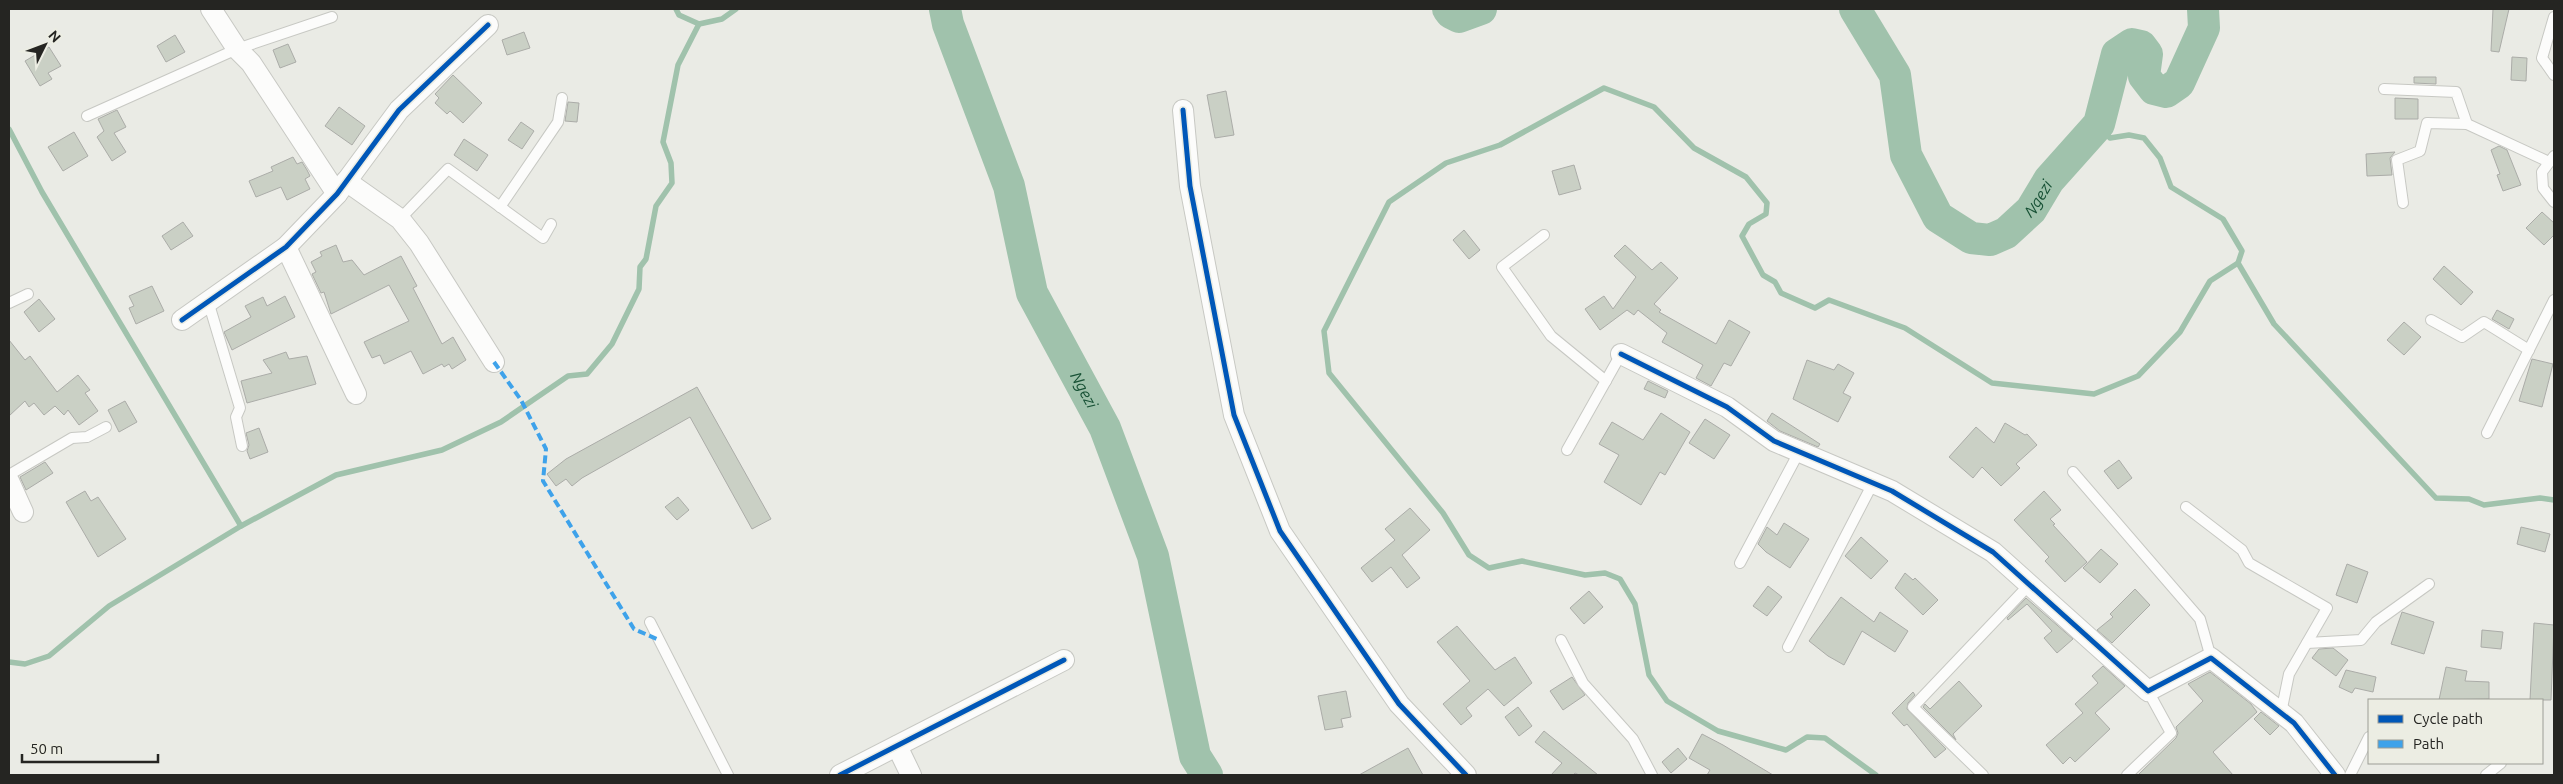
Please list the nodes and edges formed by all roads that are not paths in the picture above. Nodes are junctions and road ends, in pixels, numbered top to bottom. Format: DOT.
graph roads {
  1 [pos="211,9"];
  2 [pos="332,17"];
  3 [pos="2554,17"];
  4 [pos="488,25"];
  5 [pos="236,49"];
  6 [pos="2554,75"];
  7 [pos="2384,89"];
  8 [pos="562,98"];
  9 [pos="1183,110"];
  10 [pos="87,116"];
  11 [pos="2467,124"];
  12 [pos="2552,159"];
  13 [pos="342,187"];
  14 [pos="2554,202"];
  15 [pos="2403,203"];
  16 [pos="500,208"];
  17 [pos="400,219"];
  18 [pos="551,224"];
  19 [pos="1544,235"];
  20 [pos="286,247"];
  21 [pos="28,294"];
  22 [pos="2554,300"];
  23 [pos="208,301"];
  24 [pos="9,303"];
  25 [pos="182,320"];
  26 [pos="2431,320"];
  27 [pos="2529,350"];
  28 [pos="1621,354"];
  29 [pos="494,362"];
  30 [pos="1606,381"];
  31 [pos="356,394"];
  32 [pos="106,426"];
  33 [pos="2487,433"];
  34 [pos="242,446"];
  35 [pos="1567,450"];
  36 [pos="1799,452"];
  37 [pos="2073,472"];
  38 [pos="9,475"];
  39 [pos="9,481"];
  40 [pos="1873,483"];
  41 [pos="2186,507"];
  42 [pos="23,512"];
  43 [pos="1740,562"];
  44 [pos="2429,584"];
  45 [pos="2029,585"];
  46 [pos="650,622"];
  47 [pos="1561,640"];
  48 [pos="2307,643"];
  49 [pos="1788,647"];
  50 [pos="2212,658"];
  51 [pos="1064,660"];
  52 [pos="2148,691"];
  53 [pos="2281,713"];
  54 [pos="2368,738"];
  55 [pos="897,746"];
  56 [pos="2500,764"];
  57 [pos="728,775"];
  58 [pos="840,775"];
  59 [pos="911,775"];
  60 [pos="1466,775"];
  61 [pos="1652,775"];
  62 [pos="1983,775"];
  63 [pos="2127,775"];
  64 [pos="2335,775"];
  65 [pos="2350,775"];
  66 [pos="2486,775"];
  1 -- 5 [label="street"];
  2 -- 5 [label="lane"];
  3 -- 6 [label="lane"];
  4 -- 13 [label="street"];
  5 -- 10 [label="lane"];
  5 -- 13 [label="street"];
  7 -- 11 [label="lane"];
  8 -- 16 [label="lane"];
  9 -- 60 [label="street"];
  11 -- 12 [label="lane"];
  11 -- 15 [label="lane"];
  12 -- 14 [label="lane"];
  13 -- 17 [label="street"];
  13 -- 20 [label="street"];
  16 -- 17 [label="lane"];
  16 -- 18 [label="lane"];
  17 -- 29 [label="street"];
  19 -- 30 [label="lane"];
  20 -- 23 [label="street"];
  20 -- 31 [label="street"];
  21 -- 24 [label="lane"];
  22 -- 27 [label="lane"];
  23 -- 25 [label="street"];
  23 -- 34 [label="lane"];
  26 -- 27 [label="lane"];
  27 -- 33 [label="lane"];
  28 -- 30 [label="lane"];
  28 -- 36 [label="street"];
  30 -- 35 [label="lane"];
  32 -- 38 [label="lane"];
  36 -- 40 [label="street"];
  36 -- 43 [label="lane"];
  37 -- 50 [label="lane"];
  39 -- 42 [label="street"];
  40 -- 45 [label="street"];
  40 -- 49 [label="lane"];
  41 -- 48 [label="lane"];
  44 -- 48 [label="lane"];
  45 -- 52 [label="street"];
  45 -- 62 [label="lane"];
  46 -- 57 [label="lane"];
  47 -- 61 [label="lane"];
  48 -- 53 [label="lane"];
  50 -- 52 [label="street"];
  50 -- 53 [label="street"];
  51 -- 55 [label="street"];
  52 -- 63 [label="lane"];
  53 -- 64 [label="street"];
  54 -- 65 [label="lane"];
  55 -- 58 [label="street"];
  55 -- 59 [label="street"];
  56 -- 66 [label="lane"];
}
